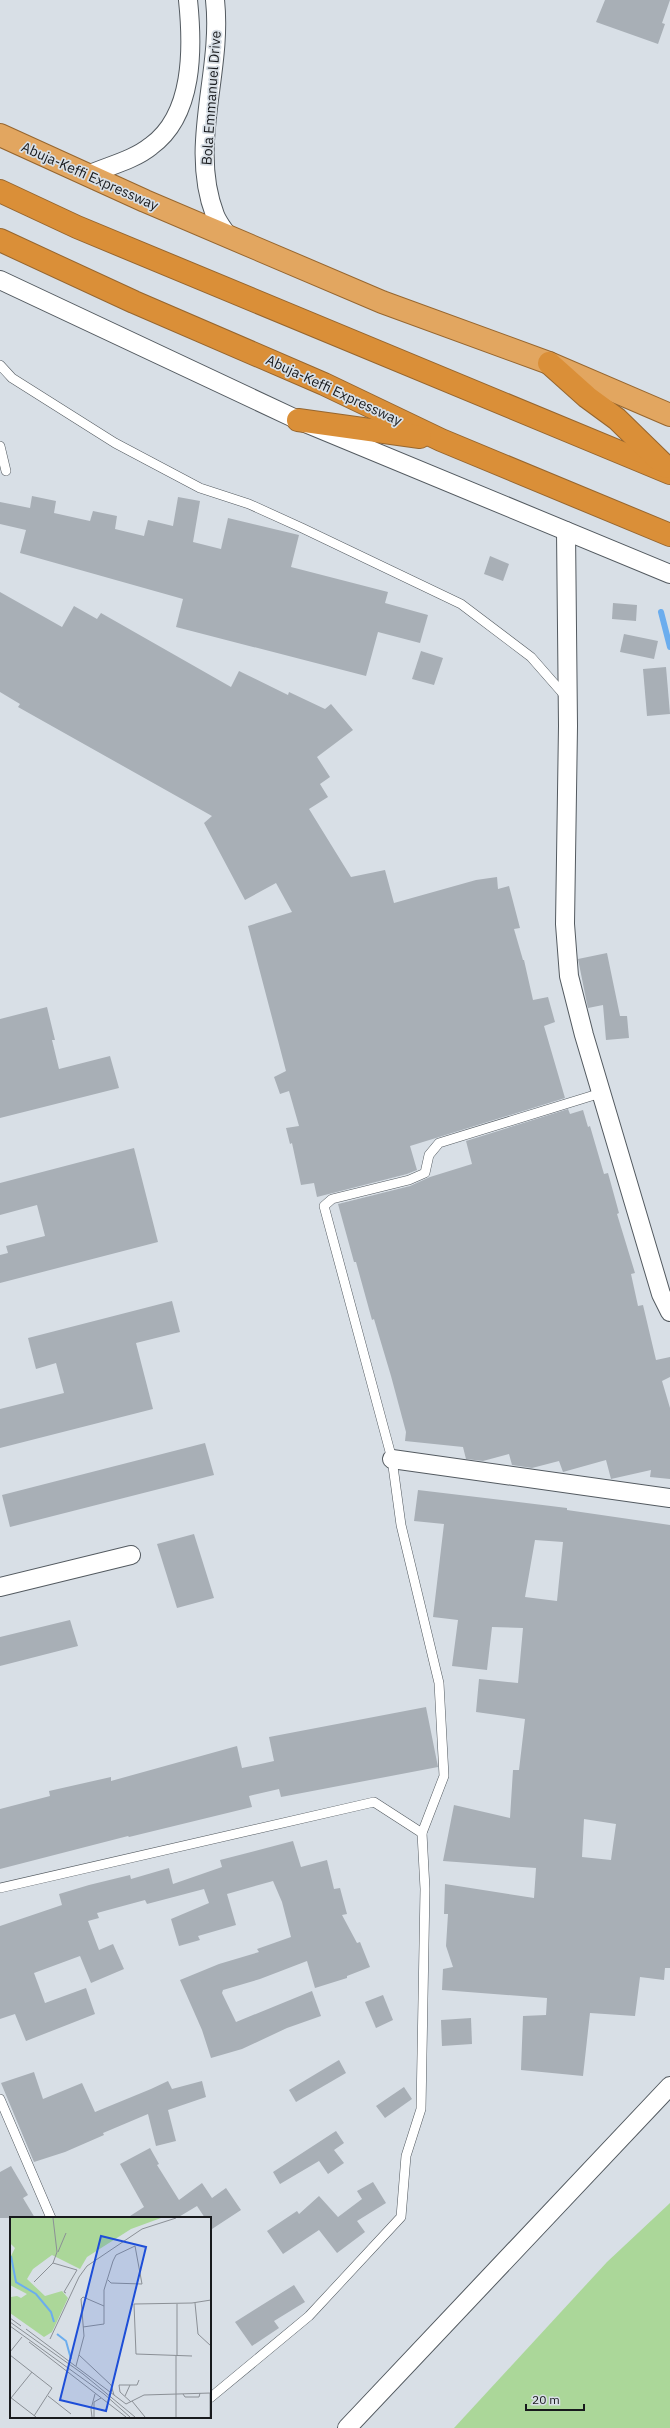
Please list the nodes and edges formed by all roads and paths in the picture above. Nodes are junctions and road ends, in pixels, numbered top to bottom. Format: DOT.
graph roads {
  1 [pos="188,0"];
  2 [pos="215,0"];
  3 [pos="0,135"];
  4 [pos="88,175"];
  5 [pos="0,191"];
  6 [pos="229,238"];
  7 [pos="0,240"];
  8 [pos="0,280"];
  9 [pos="549,363"];
  10 [pos="0,365"];
  11 [pos="670,414"];
  12 [pos="298,420"];
  13 [pos="441,440"];
  14 [pos="0,446"];
  15 [pos="6,472"];
  16 [pos="670,472"];
  17 [pos="566,531"];
  18 [pos="670,535"];
  19 [pos="670,574"];
  20 [pos="568,700"];
  21 [pos="601,1093"];
  22 [pos="670,1312"];
  23 [pos="392,1459"];
  24 [pos="670,1498"];
  25 [pos="131,1555"];
  26 [pos="0,1587"];
  27 [pos="422,1833"];
  28 [pos="0,1888"];
  29 [pos="670,2086"];
  30 [pos="0,2099"];
  31 [pos="51,2217"];
  32 [pos="211,2397"];
  33 [pos="347,2428"];
  1 -- 4 [label="street, Bola Emmanuel Drive"];
  2 -- 6 [label="street, Bola Emmanuel Drive"];
  3 -- 4 [label="highway, Abuja-Keffi Expressway"];
  4 -- 6 [label="highway, Abuja-Keffi Expressway"];
  5 -- 16 [label="highway"];
  6 -- 9 [label="highway, Abuja-Keffi Expressway"];
  7 -- 13 [label="highway, Abuja-Keffi Expressway"];
  8 -- 12 [label="street"];
  9 -- 11 [label="highway, Abuja-Keffi Expressway"];
  9 -- 16 [label="highway"];
  10 -- 20 [label="lane"];
  12 -- 13 [label="highway"];
  12 -- 17 [label="street"];
  13 -- 18 [label="highway, Abuja-Keffi Expressway"];
  14 -- 15 [label="lane"];
  17 -- 19 [label="street"];
  17 -- 20 [label="street"];
  20 -- 21 [label="street"];
  21 -- 22 [label="street"];
  21 -- 23 [label="lane"];
  23 -- 24 [label="street"];
  23 -- 27 [label="lane"];
  25 -- 26 [label="street"];
  27 -- 28 [label="lane"];
  27 -- 32 [label="lane"];
  29 -- 33 [label="street"];
  30 -- 31 [label="lane"];
}
